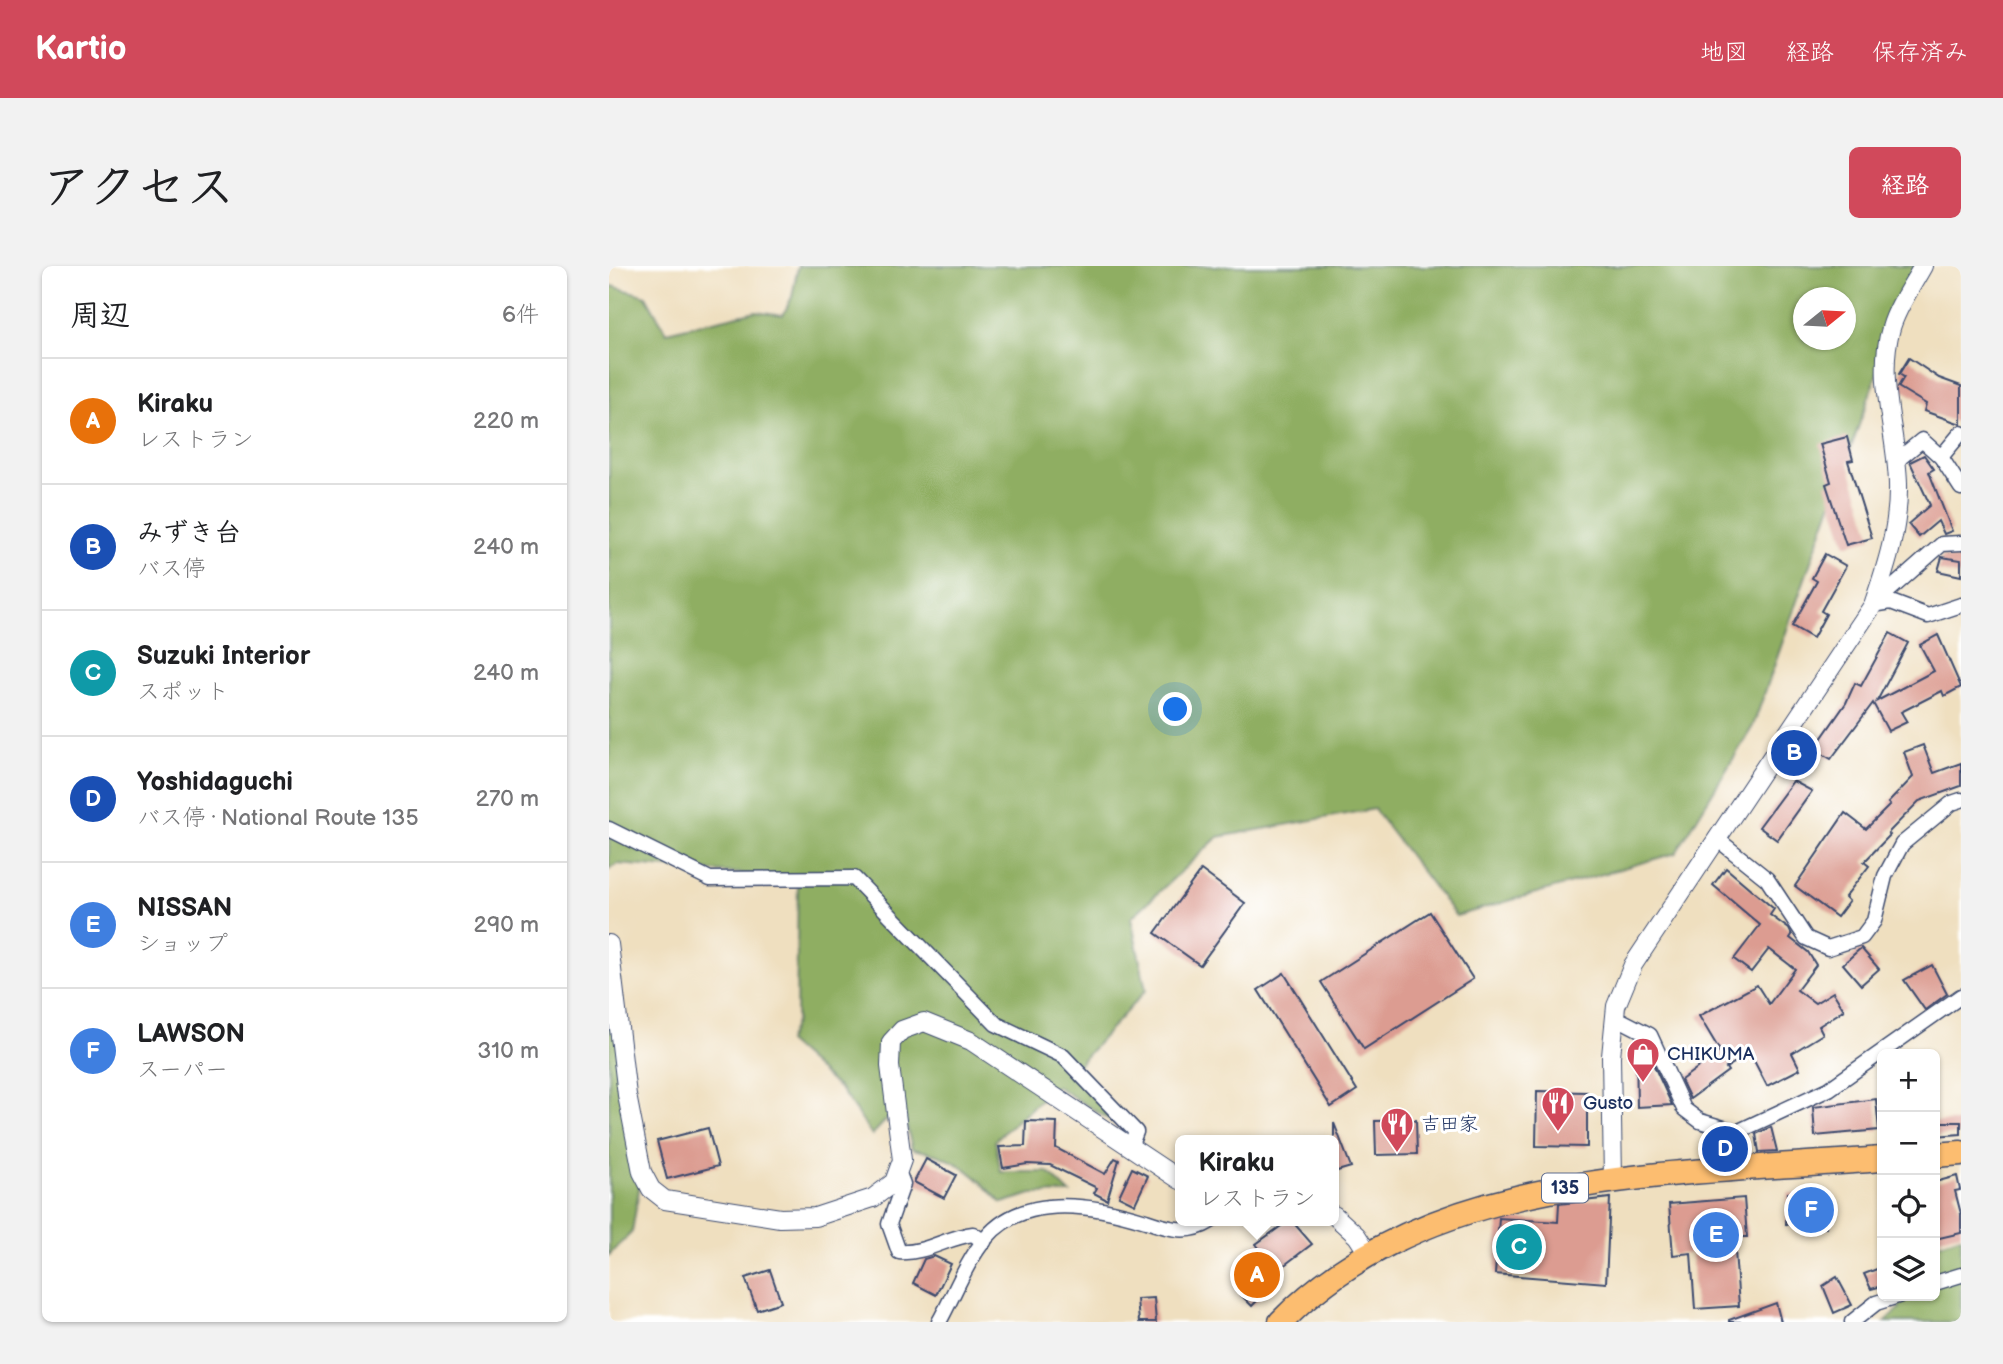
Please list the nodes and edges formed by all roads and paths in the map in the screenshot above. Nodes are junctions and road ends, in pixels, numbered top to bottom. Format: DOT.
graph roads {
  1 [pos="1923,266"];
  2 [pos="1961,433"];
  3 [pos="1941,457"];
  4 [pos="1895,462"];
  5 [pos="1961,488"];
  6 [pos="1961,543"];
  7 [pos="1873,605"];
  8 [pos="1961,605"];
  9 [pos="1961,800"];
  10 [pos="609,829"];
  11 [pos="1716,838"];
  12 [pos="609,944"];
  13 [pos="1961,996"];
  14 [pos="1615,1017"];
  15 [pos="1130,1147"];
  16 [pos="1961,1153"];
  17 [pos="1940,1155"];
  18 [pos="1877,1159"];
  19 [pos="898,1171"];
  20 [pos="1175,1177"];
  21 [pos="1613,1180"];
  22 [pos="1339,1220"];
  23 [pos="1196,1226"];
  24 [pos="983,1242"];
  25 [pos="1368,1253"];
  26 [pos="1961,1275"];
  27 [pos="1940,1281"];
  28 [pos="1882,1301"];
  29 [pos="939,1322"];
  30 [pos="1281,1322"];
  31 [pos="1852,1322"];
  1 -- 4 [label="street"];
  2 -- 3 [label="street"];
  3 -- 4 [label="street"];
  3 -- 5 [label="street"];
  4 -- 7 [label="street"];
  6 -- 7 [label="street"];
  7 -- 8 [label="street"];
  7 -- 11 [label="street"];
  9 -- 11 [label="street"];
  10 -- 15 [label="street"];
  11 -- 14 [label="street"];
  12 -- 19 [label="street"];
  13 -- 14 [label="street"];
  14 -- 21 [label="street"];
  15 -- 19 [label="street"];
  15 -- 20 [label="street"];
  16 -- 17 [label="highway"];
  18 -- 21 [label="highway, 135"];
  19 -- 24 [label="street"];
  21 -- 25 [label="highway, 135"];
  22 -- 25 [label="street"];
  23 -- 24 [label="street"];
  24 -- 29 [label="street"];
  25 -- 30 [label="highway, 135"];
  26 -- 27 [label="street"];
  28 -- 31 [label="street"];
}
